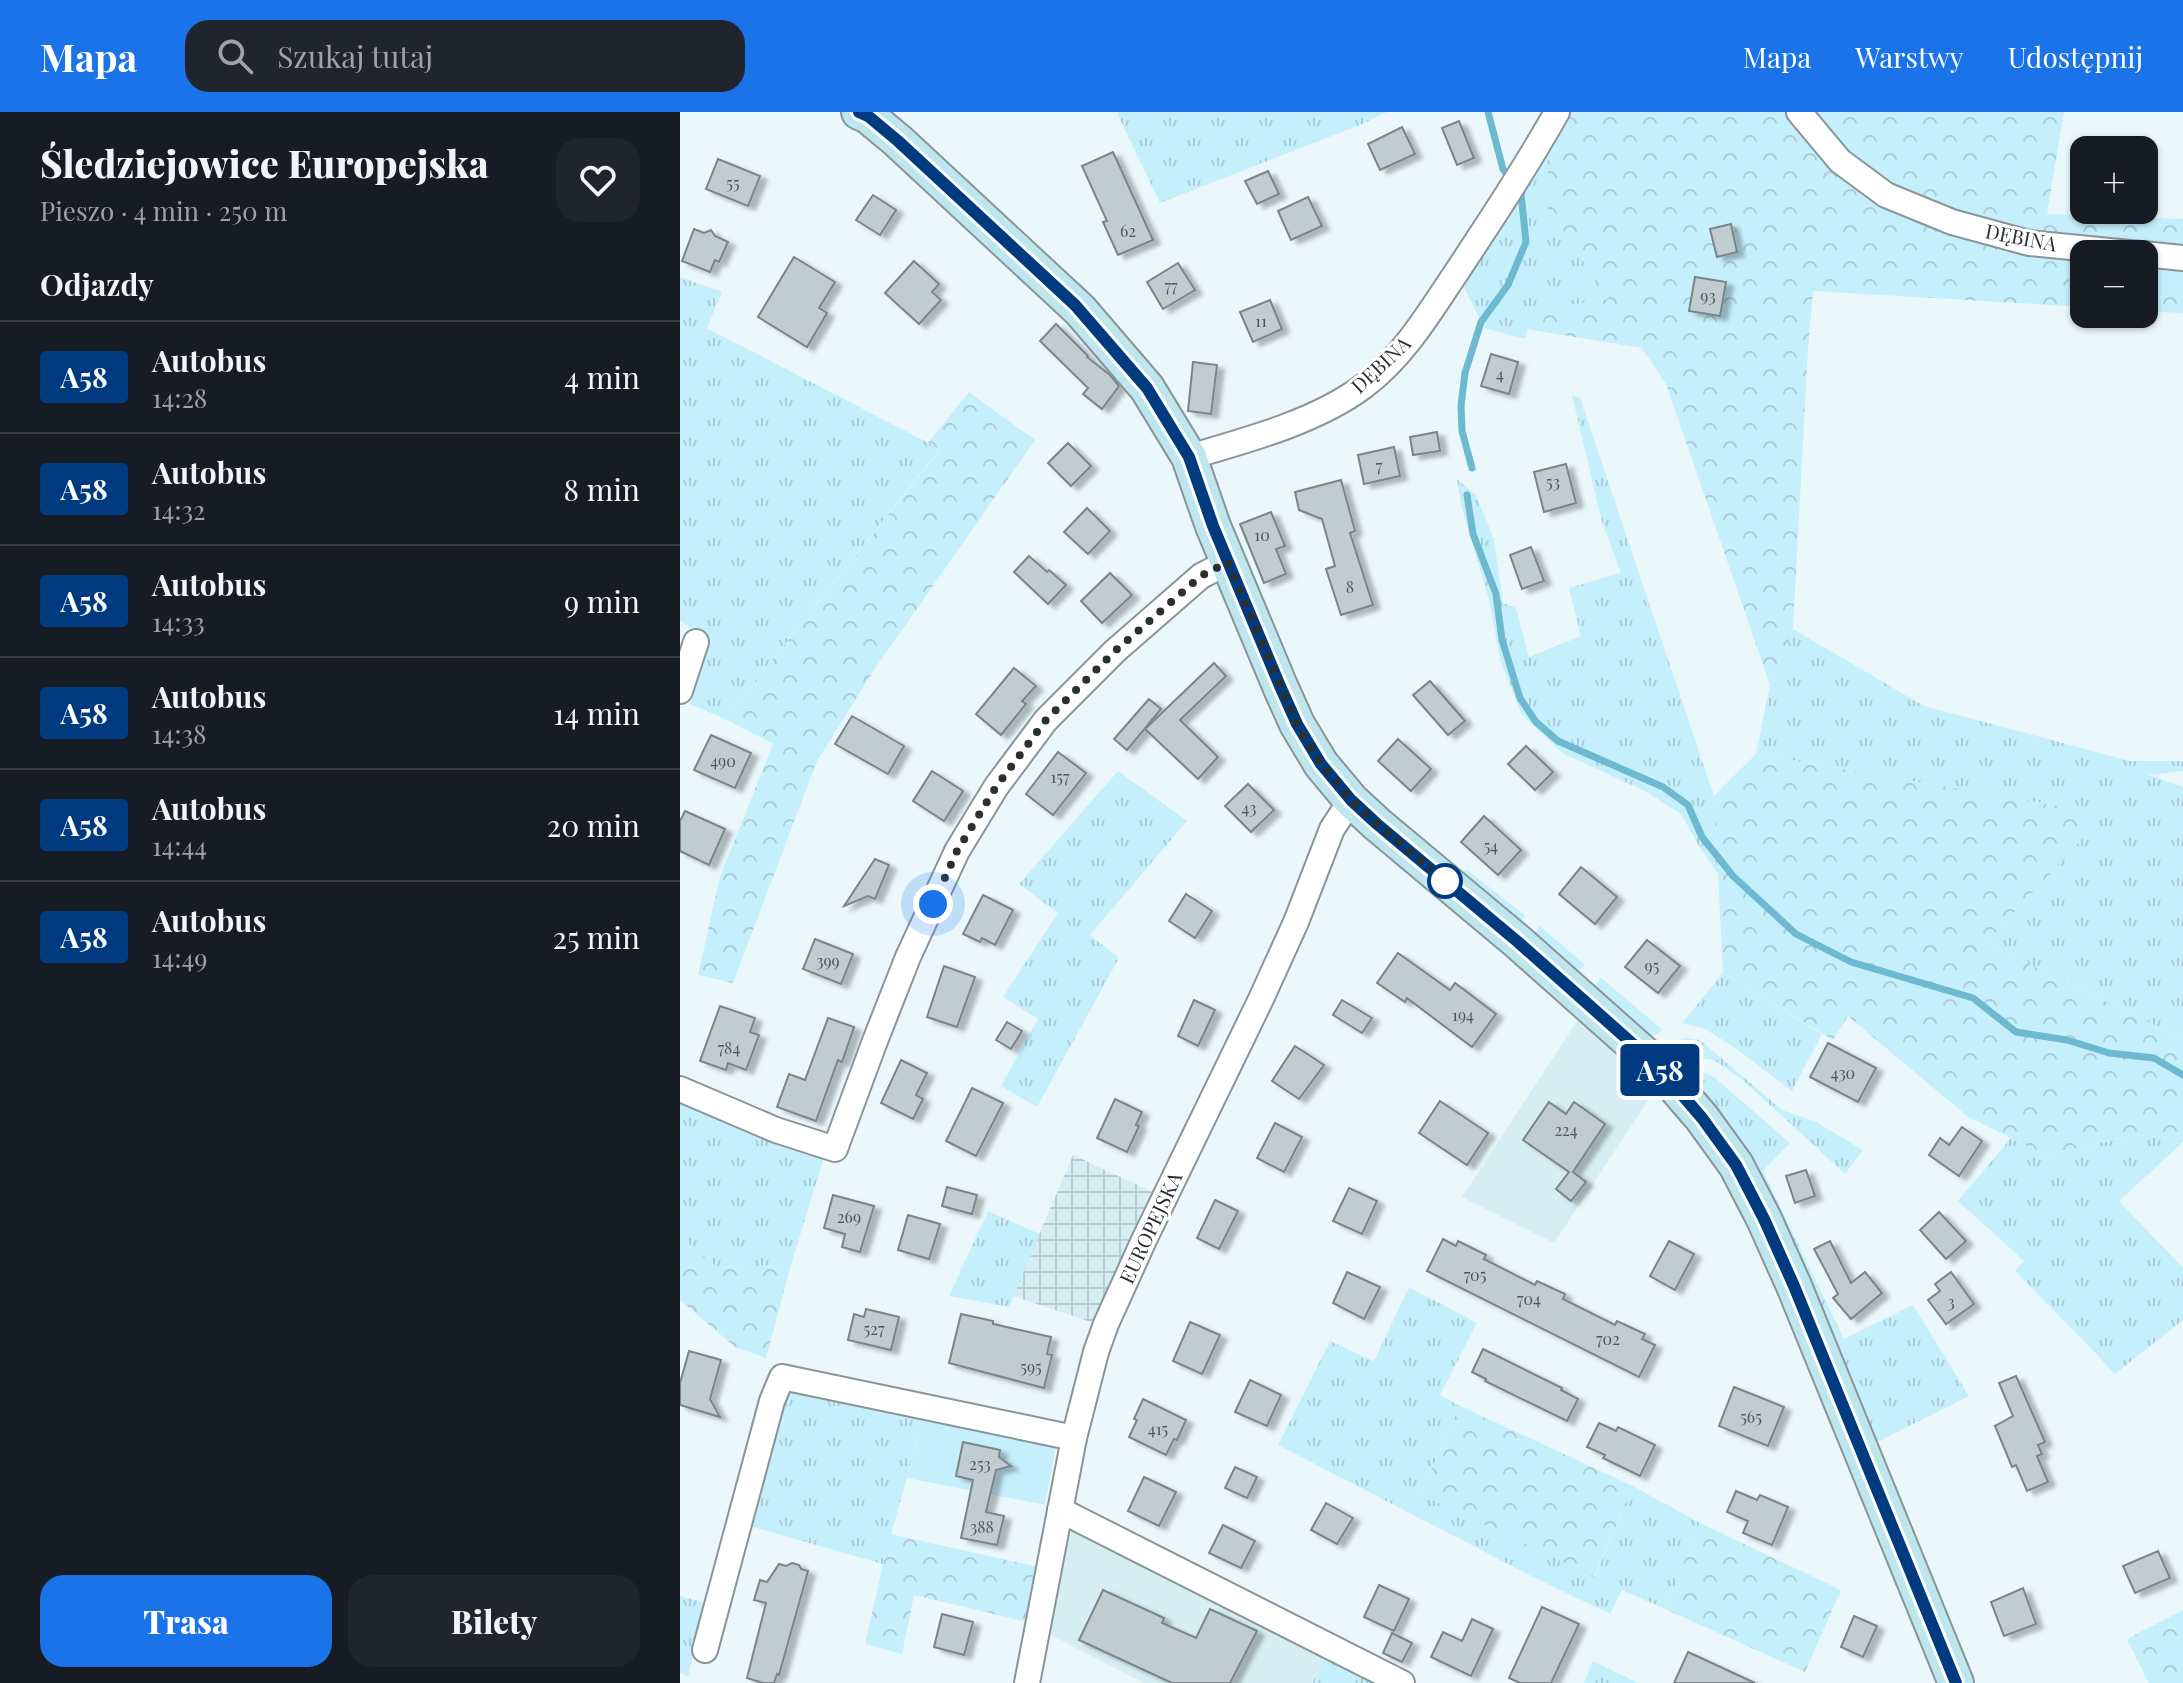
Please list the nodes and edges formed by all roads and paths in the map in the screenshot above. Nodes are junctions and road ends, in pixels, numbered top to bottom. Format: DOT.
graph roads {
  1 [pos="859,112"];
  2 [pos="1557,112"];
  3 [pos="1799,112"];
  4 [pos="2070,247"];
  5 [pos="2158,256"];
  6 [pos="2183,258"];
  7 [pos="1189,457"];
  8 [pos="1228,562"];
  9 [pos="696,642"];
  10 [pos="680,691"];
  11 [pos="1351,800"];
  12 [pos="680,1089"];
  13 [pos="1074,1438"];
  14 [pos="1060,1510"];
  15 [pos="705,1650"];
  16 [pos="1027,1683"];
  17 [pos="1402,1683"];
  18 [pos="1956,1683"];
  1 -- 7 [label="street"];
  2 -- 7 [label="street, DĘBINA"];
  3 -- 4 [label="street, DĘBINA"];
  5 -- 6 [label="street, DĘBINA"];
  7 -- 8 [label="street"];
  8 -- 11 [label="street"];
  8 -- 12 [label="street"];
  9 -- 10 [label="street"];
  11 -- 13 [label="street, EUROPEJSKA"];
  11 -- 18 [label="street"];
  13 -- 14 [label="street, EUROPEJSKA"];
  13 -- 15 [label="street"];
  14 -- 16 [label="street, EUROPEJSKA"];
  14 -- 17 [label="street"];
}
